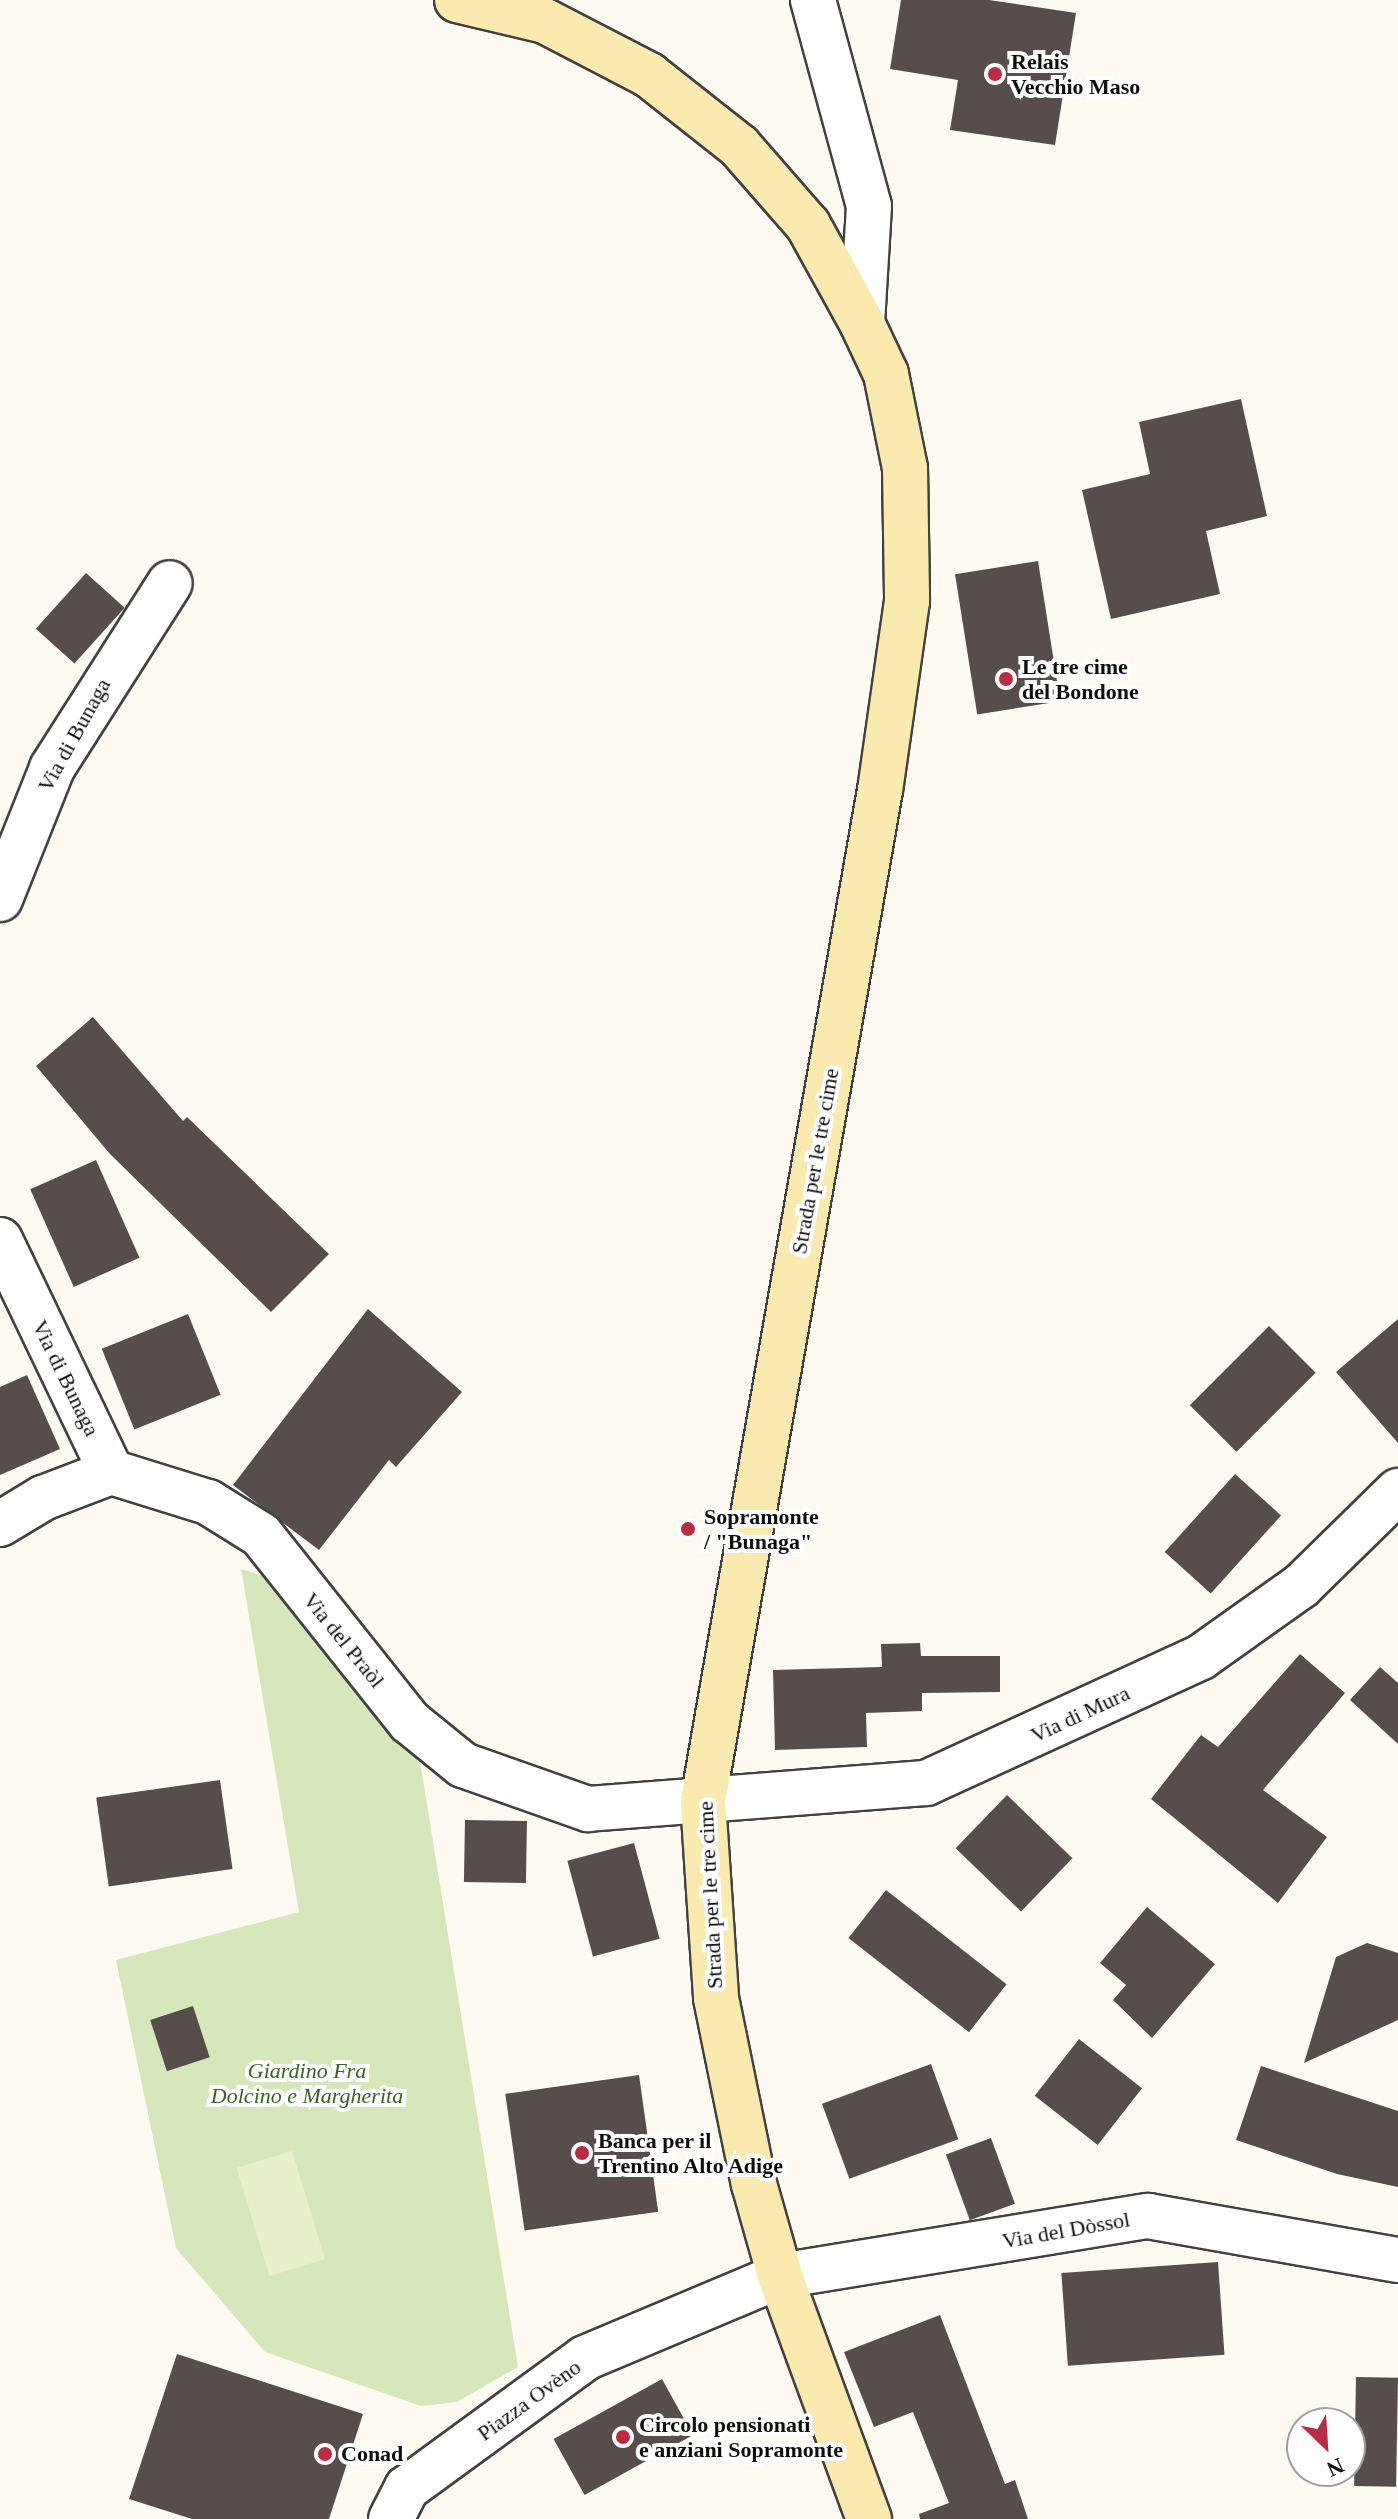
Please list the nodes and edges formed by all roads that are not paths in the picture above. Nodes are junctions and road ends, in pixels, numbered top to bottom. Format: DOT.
graph roads {
  1 [pos="457,0"];
  2 [pos="813,0"];
  3 [pos="862,323"];
  4 [pos="170,583"];
  5 [pos="0,899"];
  6 [pos="0,1240"];
  7 [pos="111,1472"];
  8 [pos="1398,1491"];
  9 [pos="0,1524"];
  10 [pos="703,1801"];
  11 [pos="1398,2260"];
  12 [pos="780,2276"];
  13 [pos="391,2519"];
  14 [pos="869,2519"];
  1 -- 3 [label="main road, Strada per le tre cime"];
  2 -- 3 [label="street"];
  3 -- 10 [label="main road, Strada per le tre cime"];
  4 -- 5 [label="street, Via di Bunaga"];
  6 -- 7 [label="street, Via di Bunaga"];
  7 -- 9 [label="street"];
  7 -- 10 [label="street, Via del Praòl"];
  8 -- 10 [label="street, Via di Mura"];
  10 -- 12 [label="main road, Strada per le tre cime"];
  11 -- 12 [label="street, Via del Dòssol"];
  12 -- 13 [label="street, Piazza Ovèno"];
  12 -- 14 [label="main road, Strada per le tre cime"];
}
